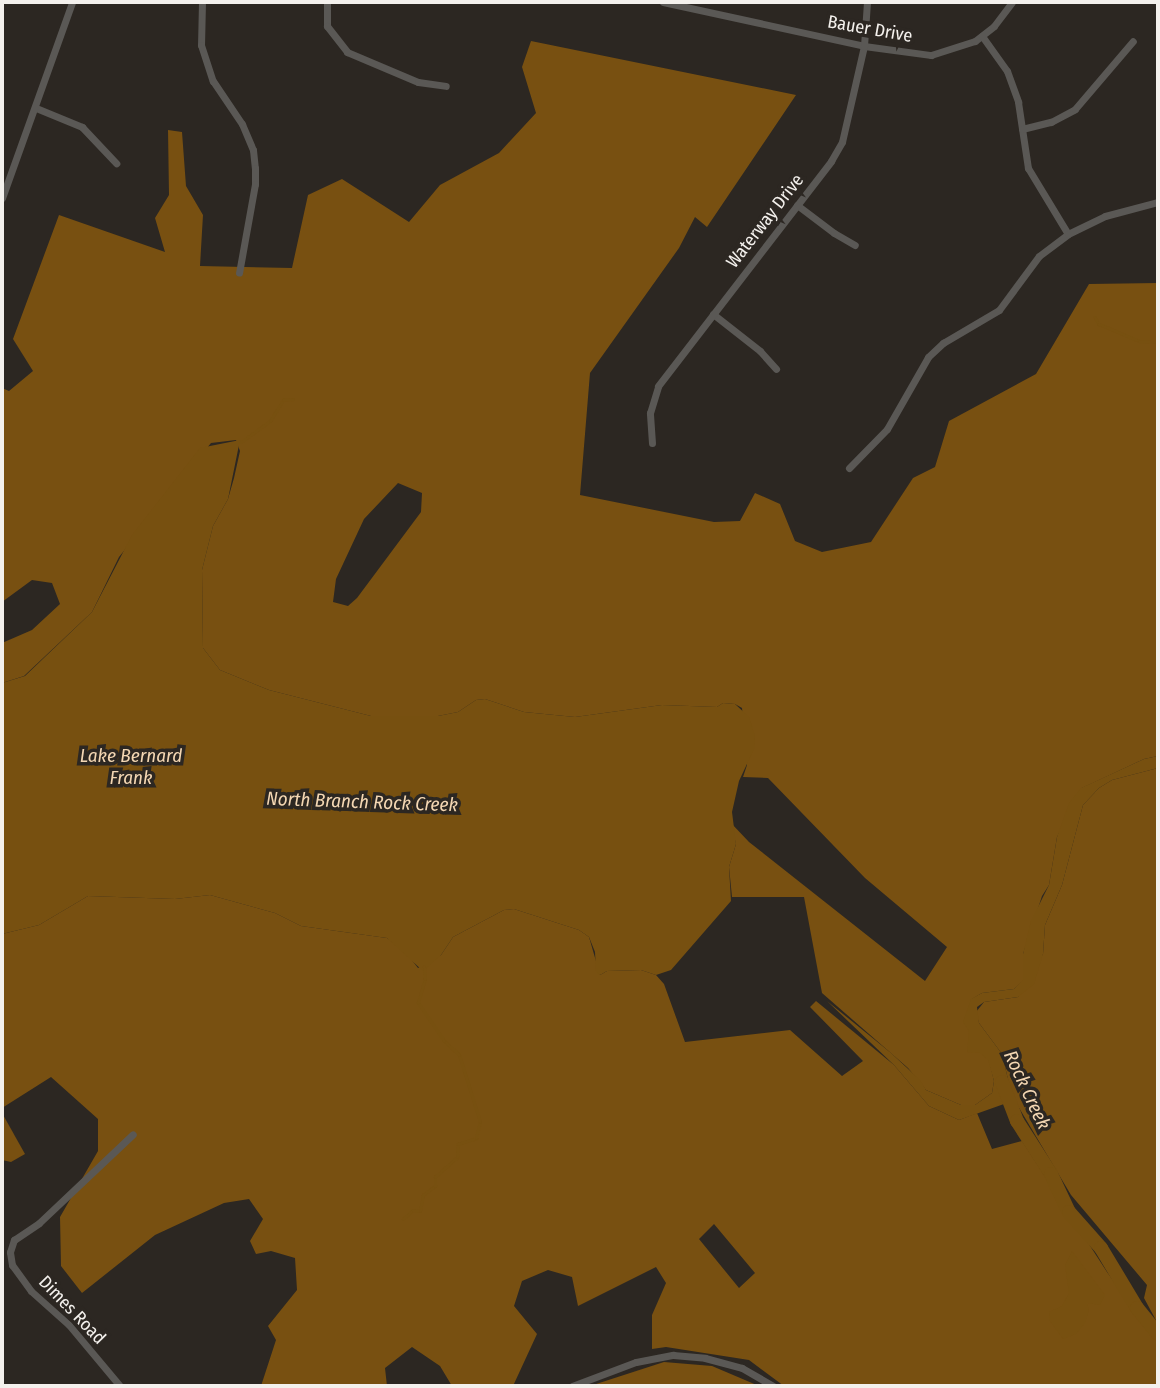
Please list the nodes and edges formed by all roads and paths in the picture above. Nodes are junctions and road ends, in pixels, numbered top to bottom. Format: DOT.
graph roads {
  1 [pos="72,2"];
  2 [pos="202,2"];
  3 [pos="327,2"];
  4 [pos="663,2"];
  5 [pos="867,2"];
  6 [pos="1012,2"];
  7 [pos="982,36"];
  8 [pos="1133,41"];
  9 [pos="864,46"];
  10 [pos="446,86"];
  11 [pos="36,108"];
  12 [pos="1022,129"];
  13 [pos="116,163"];
  14 [pos="2,198"];
  15 [pos="1158,202"];
  16 [pos="797,205"];
  17 [pos="1068,234"];
  18 [pos="855,245"];
  19 [pos="239,273"];
  20 [pos="713,314"];
  21 [pos="776,369"];
  22 [pos="652,443"];
  23 [pos="849,468"];
  24 [pos="133,1134"];
  25 [pos="120,1386"];
  26 [pos="572,1386"];
  27 [pos="773,1386"];
  1 -- 11 [label="street"];
  2 -- 19 [label="street"];
  3 -- 10 [label="street"];
  4 -- 9 [label="street, Bauer Drive"];
  5 -- 9 [label="street, Waterway Drive"];
  6 -- 7 [label="street, Bauer Drive"];
  7 -- 9 [label="street, Bauer Drive"];
  7 -- 12 [label="street"];
  8 -- 12 [label="street"];
  9 -- 16 [label="street, Waterway Drive"];
  11 -- 13 [label="street"];
  11 -- 14 [label="street"];
  12 -- 17 [label="street"];
  15 -- 17 [label="street"];
  16 -- 18 [label="street"];
  16 -- 20 [label="street, Waterway Drive"];
  17 -- 23 [label="street"];
  20 -- 21 [label="street"];
  20 -- 22 [label="street, Waterway Drive"];
  24 -- 25 [label="street, Dimes Road"];
  26 -- 27 [label="street"];
}
